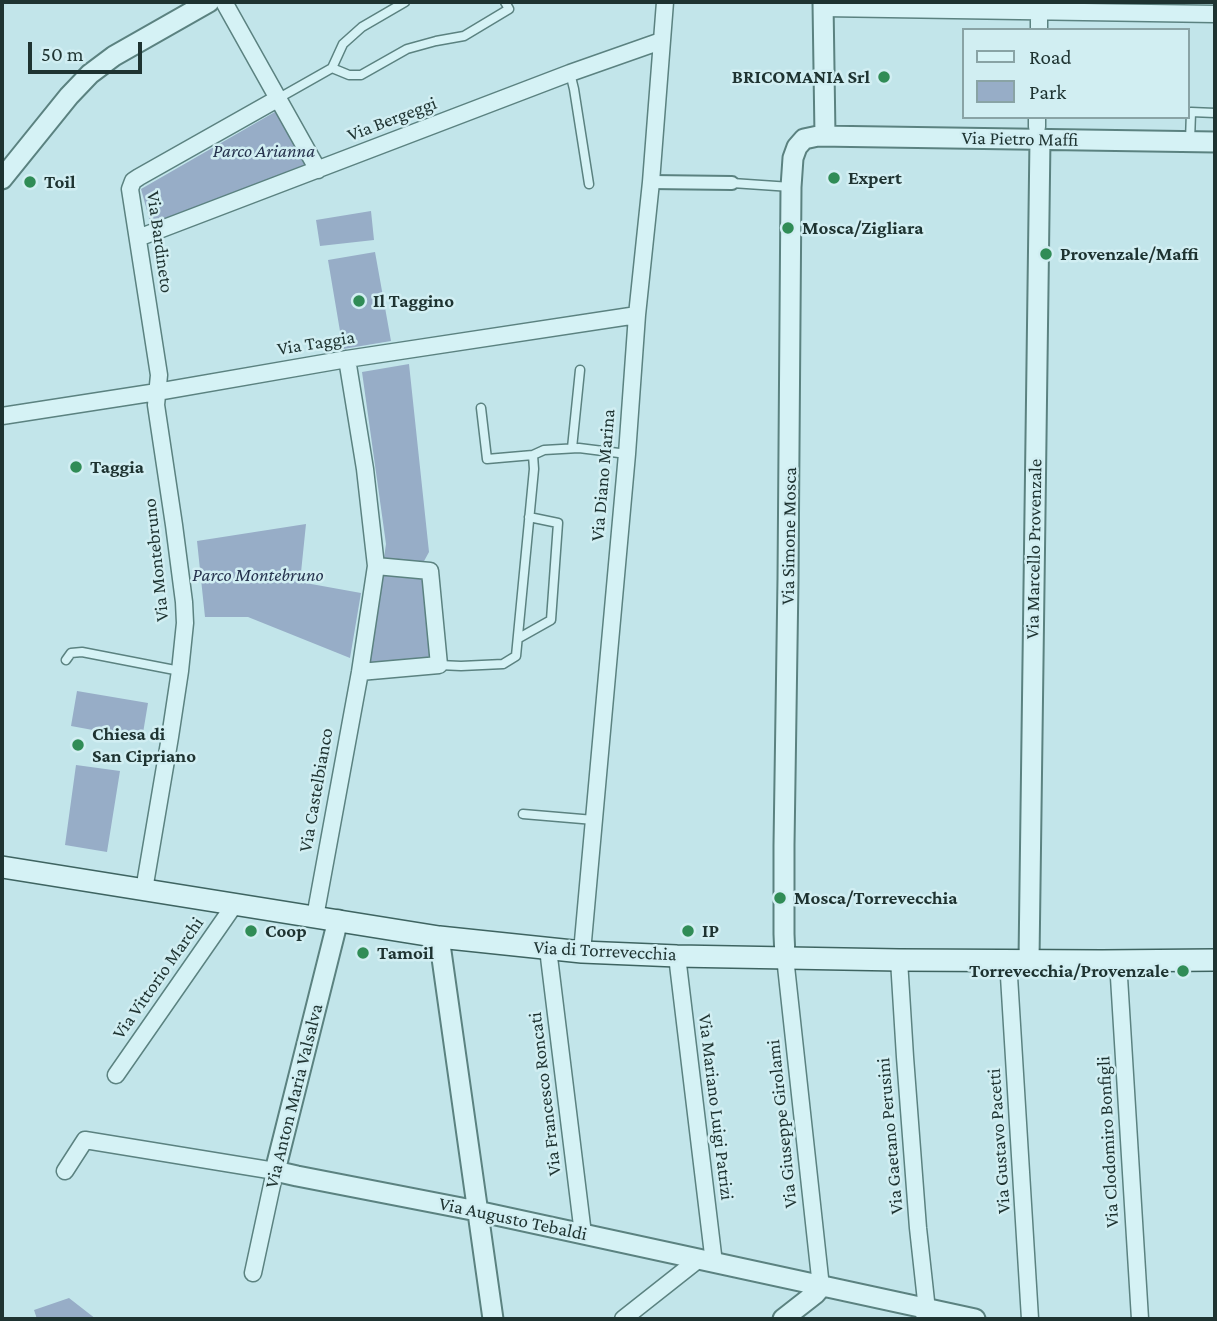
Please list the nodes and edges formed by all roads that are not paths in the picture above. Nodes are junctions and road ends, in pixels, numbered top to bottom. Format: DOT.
graph roads {
  1 [pos="209,2"];
  2 [pos="224,2"];
  3 [pos="405,2"];
  4 [pos="505,2"];
  5 [pos="665,2"];
  6 [pos="823,5"];
  7 [pos="1058,7"];
  8 [pos="1039,11"];
  9 [pos="1215,14"];
  10 [pos="1038,28"];
  11 [pos="661,41"];
  12 [pos="332,68"];
  13 [pos="569,73"];
  14 [pos="279,98"];
  15 [pos="1215,113"];
  16 [pos="1038,128"];
  17 [pos="825,136"];
  18 [pos="1190,142"];
  19 [pos="1215,142"];
  20 [pos="318,170"];
  21 [pos="2,179"];
  22 [pos="651,182"];
  23 [pos="732,183"];
  24 [pos="589,184"];
  25 [pos="791,187"];
  26 [pos="138,238"];
  27 [pos="637,315"];
  28 [pos="347,359"];
  29 [pos="580,370"];
  30 [pos="157,391"];
  31 [pos="481,408"];
  32 [pos="2,416"];
  33 [pos="572,448"];
  34 [pos="627,454"];
  35 [pos="533,455"];
  36 [pos="529,517"];
  37 [pos="376,566"];
  38 [pos="519,638"];
  39 [pos="66,660"];
  40 [pos="439,665"];
  41 [pos="180,671"];
  42 [pos="360,671"];
  43 [pos="523,814"];
  44 [pos="594,820"];
  45 [pos="2,867"];
  46 [pos="144,890"];
  47 [pos="235,904"];
  48 [pos="315,917"];
  49 [pos="338,920"];
  50 [pos="439,937"];
  51 [pos="548,949"];
  52 [pos="582,952"];
  53 [pos="677,956"];
  54 [pos="785,957"];
  55 [pos="899,960"];
  56 [pos="1018,960"];
  57 [pos="1215,960"];
  58 [pos="1118,961"];
  59 [pos="116,1075"];
  60 [pos="65,1171"];
  61 [pos="275,1171"];
  62 [pos="477,1211"];
  63 [pos="583,1234"];
  64 [pos="707,1261"];
  65 [pos="253,1273"];
  66 [pos="821,1287"];
  67 [pos="887,1300"];
  68 [pos="926,1314"];
  69 [pos="493,1319"];
  70 [pos="624,1319"];
  71 [pos="783,1319"];
  72 [pos="907,1319"];
  73 [pos="975,1319"];
  74 [pos="1030,1319"];
  75 [pos="1140,1319"];
  1 -- 21 [label="street"];
  2 -- 14 [label="street"];
  3 -- 12 [label="lane"];
  4 -- 12 [label="lane"];
  5 -- 11 [label="street, Via Diano Marina"];
  6 -- 8 [label="street"];
  6 -- 17 [label="street"];
  7 -- 8 [label="street"];
  7 -- 9 [label="street"];
  8 -- 10 [label="street"];
  11 -- 13 [label="street, Via Bergeggi"];
  11 -- 22 [label="street, Via Diano Marina"];
  12 -- 14 [label="lane"];
  13 -- 20 [label="street, Via Bergeggi"];
  13 -- 24 [label="lane"];
  14 -- 20 [label="street"];
  14 -- 26 [label="street, Via Bardineto"];
  15 -- 18 [label="lane"];
  16 -- 17 [label="street, Via Pietro Maffi"];
  16 -- 18 [label="street, Via Pietro Maffi"];
  16 -- 56 [label="street, Via Marcello Provenzale"];
  17 -- 25 [label="street, Via Simone Mosca"];
  18 -- 19 [label="street, Via Pietro Maffi"];
  20 -- 26 [label="street, Via Bergeggi"];
  22 -- 23 [label="street"];
  22 -- 27 [label="street, Via Diano Marina"];
  23 -- 25 [label="lane"];
  25 -- 54 [label="street, Via Simone Mosca"];
  26 -- 30 [label="street, Via Bardineto"];
  27 -- 28 [label="street, Via Taggia"];
  27 -- 34 [label="street, Via Diano Marina"];
  28 -- 30 [label="street, Via Taggia"];
  28 -- 37 [label="street, Via Castelbianco"];
  29 -- 33 [label="lane"];
  30 -- 32 [label="street, Via Taggia"];
  30 -- 41 [label="street, Via Montebruno"];
  31 -- 35 [label="lane"];
  33 -- 34 [label="lane"];
  33 -- 35 [label="lane"];
  34 -- 44 [label="street, Via Diano Marina"];
  35 -- 36 [label="lane"];
  36 -- 38 [label="lane"];
  36 -- 38 [label="lane"];
  37 -- 40 [label="street"];
  37 -- 42 [label="street, Via Castelbianco"];
  38 -- 40 [label="lane"];
  39 -- 41 [label="lane"];
  40 -- 42 [label="street"];
  41 -- 46 [label="street, Via Montebruno"];
  42 -- 48 [label="street, Via Castelbianco"];
  43 -- 44 [label="lane"];
  44 -- 52 [label="street, Via Diano Marina"];
  45 -- 46 [label="main road, Via di Torrevecchia"];
  46 -- 47 [label="main road, Via di Torrevecchia"];
  47 -- 48 [label="main road, Via di Torrevecchia"];
  47 -- 59 [label="street, Via Vittorio Marchi"];
  48 -- 49 [label="main road, Via di Torrevecchia"];
  49 -- 50 [label="main road, Via di Torrevecchia"];
  49 -- 61 [label="street, Via Anton Maria Valsalva"];
  50 -- 51 [label="main road, Via di Torrevecchia"];
  50 -- 62 [label="street"];
  51 -- 52 [label="main road, Via di Torrevecchia"];
  51 -- 63 [label="street, Via Francesco Roncati"];
  52 -- 53 [label="main road, Via di Torrevecchia"];
  53 -- 54 [label="main road, Via di Torrevecchia"];
  53 -- 64 [label="street, Via Mariano Luigi Patrizi"];
  54 -- 55 [label="main road, Via di Torrevecchia"];
  54 -- 66 [label="street, Via Giuseppe Girolami"];
  55 -- 56 [label="main road, Via di Torrevecchia"];
  55 -- 68 [label="street, Via Gaetano Perusini"];
  56 -- 58 [label="main road, Via di Torrevecchia"];
  56 -- 74 [label="street, Via Gustavo Pacetti"];
  57 -- 58 [label="main road, Via di Torrevecchia"];
  58 -- 75 [label="street, Via Clodomiro Bonfigli"];
  60 -- 61 [label="street, Via Augusto Tebaldi"];
  61 -- 62 [label="street, Via Augusto Tebaldi"];
  61 -- 65 [label="street, Via Anton Maria Valsalva"];
  62 -- 63 [label="street, Via Augusto Tebaldi"];
  62 -- 69 [label="street"];
  63 -- 64 [label="street, Via Augusto Tebaldi"];
  64 -- 66 [label="street, Via Augusto Tebaldi"];
  64 -- 70 [label="street"];
  66 -- 67 [label="street, Via Augusto Tebaldi"];
  66 -- 71 [label="street"];
  67 -- 68 [label="street, Via Augusto Tebaldi"];
  67 -- 72 [label="street"];
  68 -- 73 [label="street, Via Augusto Tebaldi"];
}
